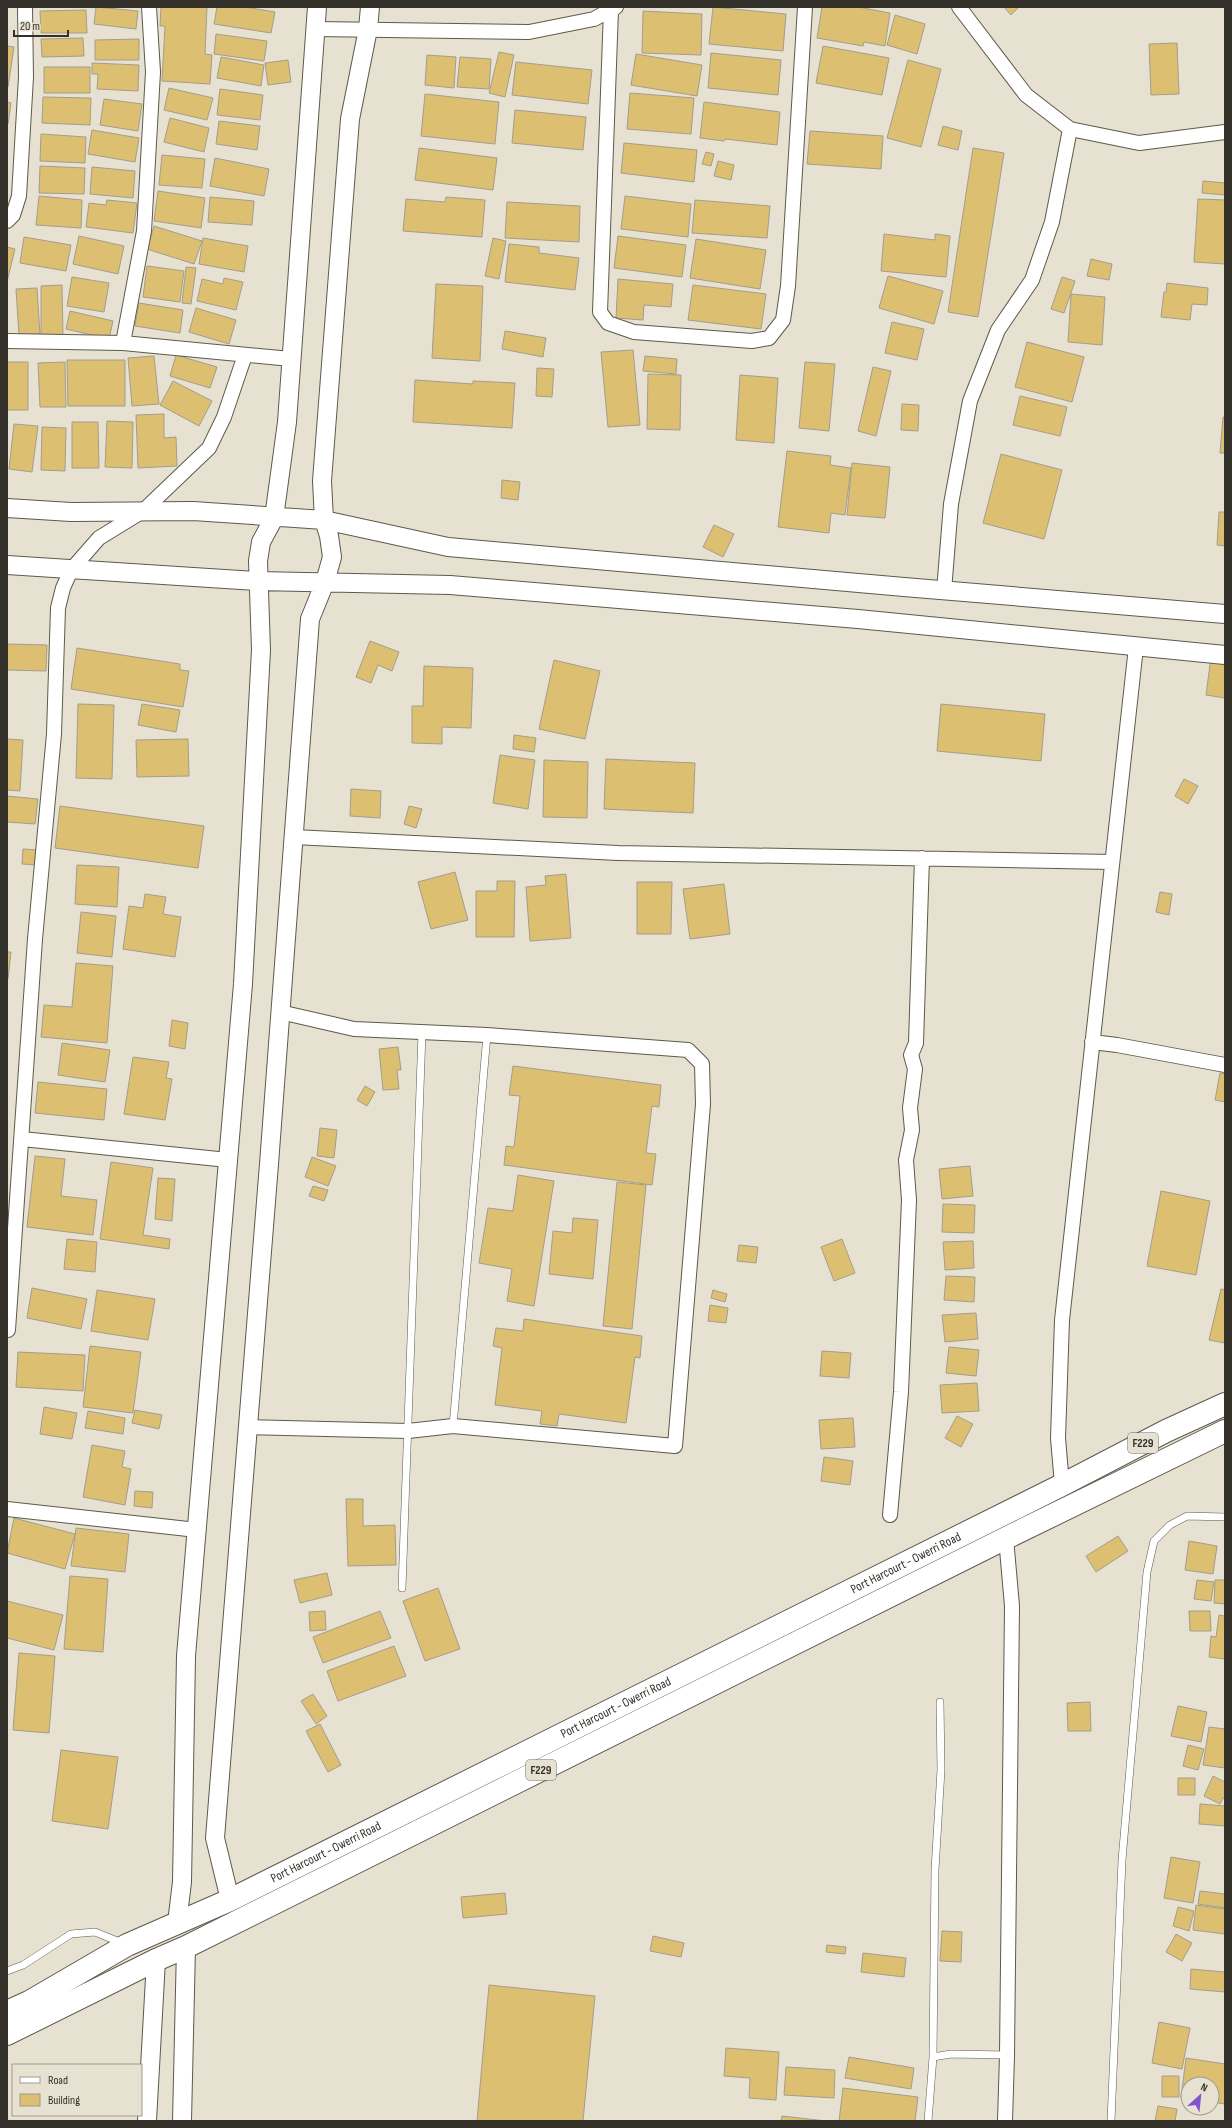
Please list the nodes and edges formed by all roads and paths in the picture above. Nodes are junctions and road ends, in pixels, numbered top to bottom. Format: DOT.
graph roads {
  1 [pos="25,7"];
  2 [pos="149,7"];
  3 [pos="316,7"];
  4 [pos="370,7"];
  5 [pos="805,7"];
  6 [pos="959,7"];
  7 [pos="613,8"];
  8 [pos="315,29"];
  9 [pos="368,29"];
  10 [pos="1070,128"];
  11 [pos="1225,132"];
  12 [pos="7,221"];
  13 [pos="7,341"];
  14 [pos="123,343"];
  15 [pos="244,355"];
  16 [pos="291,359"];
  17 [pos="7,508"];
  18 [pos="143,511"];
  19 [pos="274,518"];
  20 [pos="324,520"];
  21 [pos="7,565"];
  22 [pos="71,570"];
  23 [pos="258,581"];
  24 [pos="325,582"];
  25 [pos="944,591"];
  26 [pos="1225,614"];
  27 [pos="1136,647"];
  28 [pos="1225,655"];
  29 [pos="294,837"];
  30 [pos="922,858"];
  31 [pos="1112,862"];
  32 [pos="280,1012"];
  33 [pos="422,1033"];
  34 [pos="487,1035"];
  35 [pos="1092,1042"];
  36 [pos="1225,1065"];
  37 [pos="22,1139"];
  38 [pos="228,1160"];
  39 [pos="8,1330"];
  40 [pos="1225,1404"];
  41 [pos="454,1426"];
  42 [pos="248,1427"];
  43 [pos="408,1431"];
  44 [pos="1225,1431"];
  45 [pos="1062,1485"];
  46 [pos="7,1509"];
  47 [pos="890,1515"];
  48 [pos="1225,1517"];
  49 [pos="197,1530"];
  50 [pos="1006,1538"];
  51 [pos="402,1588"];
  52 [pos="940,1702"];
  53 [pos="230,1900"];
  54 [pos="178,1923"];
  55 [pos="127,1945"];
  56 [pos="186,1947"];
  57 [pos="156,1960"];
  58 [pos="7,1971"];
  59 [pos="7,2012"];
  60 [pos="7,2034"];
  61 [pos="1007,2055"];
  62 [pos="933,2057"];
  63 [pos="147,2121"];
  64 [pos="182,2121"];
  65 [pos="928,2121"];
  66 [pos="1005,2121"];
  67 [pos="1111,2121"];
  1 -- 12 [label="street"];
  2 -- 14 [label="street"];
  3 -- 8 [label="street"];
  4 -- 9 [label="street"];
  5 -- 7 [label="street"];
  6 -- 10 [label="street"];
  7 -- 9 [label="street"];
  8 -- 9 [label="street"];
  8 -- 16 [label="street"];
  9 -- 20 [label="street"];
  10 -- 11 [label="street"];
  10 -- 25 [label="street"];
  13 -- 14 [label="street"];
  14 -- 15 [label="street"];
  15 -- 16 [label="street"];
  15 -- 18 [label="street"];
  16 -- 19 [label="street"];
  17 -- 18 [label="street"];
  18 -- 19 [label="street"];
  18 -- 22 [label="street"];
  19 -- 20 [label="street"];
  19 -- 23 [label="street"];
  20 -- 24 [label="street"];
  20 -- 25 [label="street"];
  21 -- 22 [label="street"];
  22 -- 23 [label="street"];
  22 -- 37 [label="street"];
  23 -- 24 [label="street"];
  23 -- 38 [label="street"];
  24 -- 27 [label="street"];
  24 -- 29 [label="street"];
  25 -- 26 [label="street"];
  27 -- 28 [label="street"];
  27 -- 31 [label="street"];
  29 -- 30 [label="street"];
  29 -- 32 [label="street"];
  30 -- 31 [label="street"];
  30 -- 47 [label="street"];
  31 -- 35 [label="street"];
  32 -- 33 [label="street"];
  32 -- 42 [label="street"];
  33 -- 34 [label="street"];
  33 -- 43 [label="lane"];
  34 -- 41 [label="lane"];
  34 -- 41 [label="street"];
  35 -- 36 [label="street"];
  35 -- 45 [label="street"];
  37 -- 38 [label="street"];
  37 -- 39 [label="street"];
  38 -- 49 [label="street"];
  40 -- 45 [label="main road, Port Harcourt - Owerri Road / F229"];
  41 -- 43 [label="street"];
  42 -- 43 [label="street"];
  42 -- 53 [label="street"];
  43 -- 51 [label="lane"];
  44 -- 50 [label="main road, Port Harcourt - Owerri Road / F229"];
  45 -- 53 [label="main road, Port Harcourt - Owerri Road / F229"];
  46 -- 49 [label="street"];
  48 -- 67 [label="lane"];
  49 -- 54 [label="street"];
  50 -- 56 [label="main road, Port Harcourt - Owerri Road / F229"];
  50 -- 61 [label="street"];
  52 -- 62 [label="lane"];
  53 -- 54 [label="main road, Port Harcourt - Owerri Road / F229"];
  54 -- 55 [label="main road, Port Harcourt - Owerri Road / F229"];
  55 -- 58 [label="lane"];
  55 -- 59 [label="main road, Port Harcourt - Owerri Road / F229"];
  56 -- 57 [label="main road, Port Harcourt - Owerri Road / F229"];
  56 -- 64 [label="street"];
  57 -- 60 [label="main road, Port Harcourt - Owerri Road / F229"];
  57 -- 63 [label="street"];
  61 -- 62 [label="lane"];
  61 -- 66 [label="street"];
  62 -- 65 [label="lane"];
}
